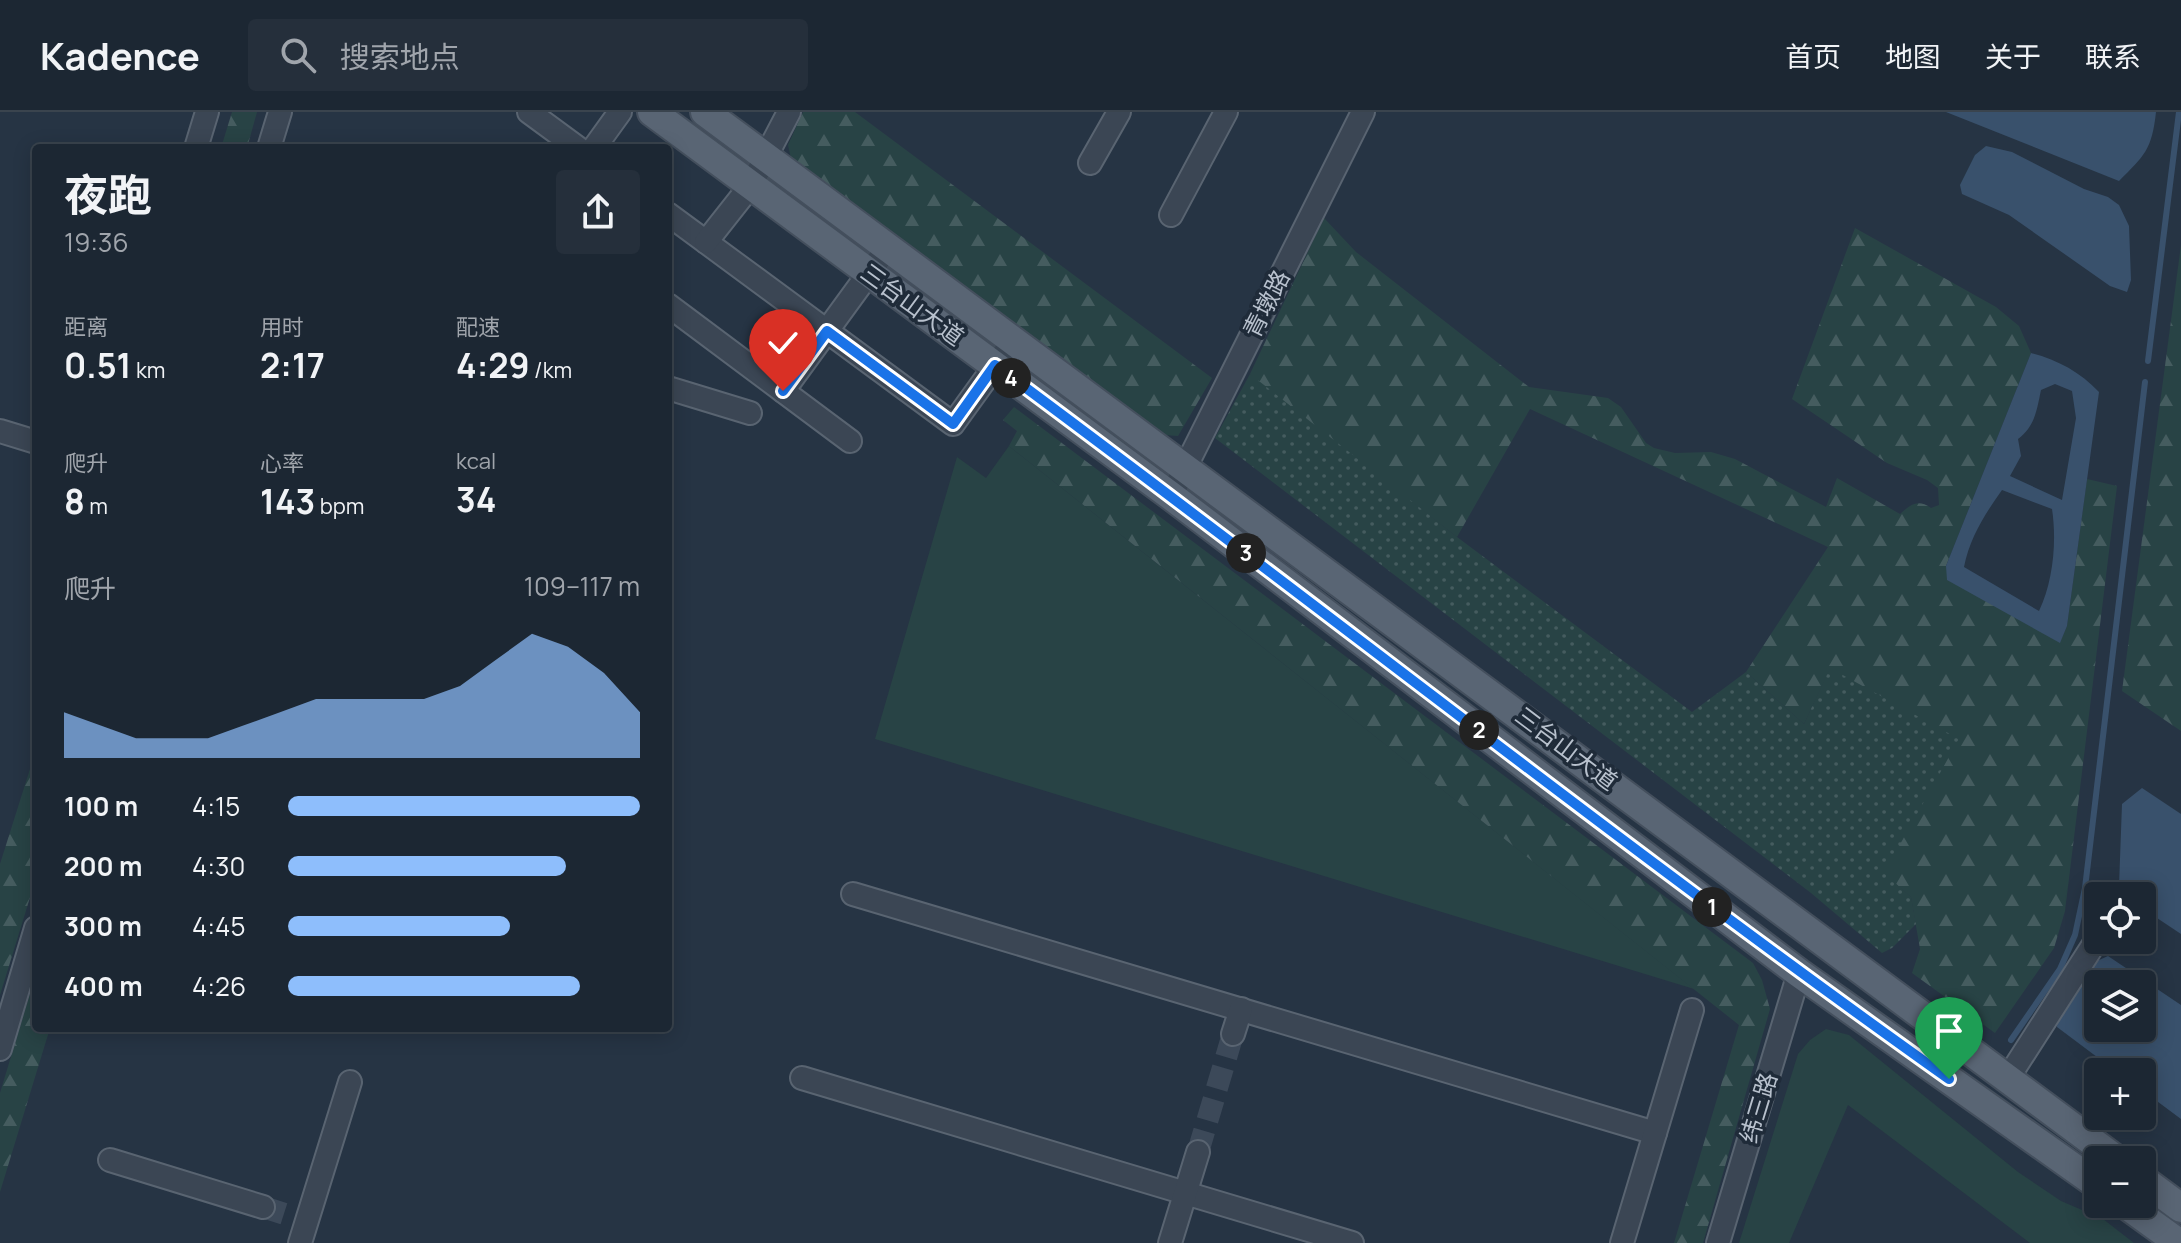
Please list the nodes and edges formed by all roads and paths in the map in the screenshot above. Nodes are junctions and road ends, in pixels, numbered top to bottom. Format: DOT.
graph roads {
  1 [pos="207,112"];
  2 [pos="280,112"];
  3 [pos="529,112"];
  4 [pos="620,112"];
  5 [pos="652,112"];
  6 [pos="705,112"];
  7 [pos="789,112"];
  8 [pos="1119,112"];
  9 [pos="1226,112"];
  10 [pos="1363,112"];
  11 [pos="197,144"];
  12 [pos="270,144"];
  13 [pos="573,144"];
  14 [pos="597,144"];
  15 [pos="766,157"];
  16 [pos="1090,163"];
  17 [pos="751,185"];
  18 [pos="1171,215"];
  19 [pos="672,217"];
  20 [pos="706,242"];
  21 [pos="888,247"];
  22 [pos="869,273"];
  23 [pos="672,308"];
  24 [pos="827,331"];
  25 [pos="1013,341"];
  26 [pos="995,365"];
  27 [pos="672,389"];
  28 [pos="783,391"];
  29 [pos="750,413"];
  30 [pos="0,431"];
  31 [pos="32,441"];
  32 [pos="850,441"];
  33 [pos="1186,468"];
  34 [pos="1171,496"];
  35 [pos="853,894"];
  36 [pos="32,941"];
  37 [pos="2088,954"];
  38 [pos="1799,973"];
  39 [pos="1241,1009"];
  40 [pos="1692,1010"];
  41 [pos="1233,1034"];
  42 [pos="0,1049"];
  43 [pos="802,1078"];
  44 [pos="2008,1078"];
  45 [pos="350,1082"];
  46 [pos="1655,1133"];
  47 [pos="2098,1146"];
  48 [pos="1198,1152"];
  49 [pos="110,1160"];
  50 [pos="2084,1175"];
  51 [pos="2156,1189"];
  52 [pos="1185,1193"];
  53 [pos="263,1207"];
  54 [pos="2181,1208"];
  55 [pos="2144,1218"];
  56 [pos="300,1243"];
  57 [pos="1170,1243"];
  58 [pos="1352,1243"];
  59 [pos="1622,1243"];
  60 [pos="1718,1243"];
  61 [pos="2179,1243"];
  1 -- 11 [label="street"];
  2 -- 12 [label="street"];
  3 -- 13 [label="street"];
  4 -- 14 [label="street"];
  5 -- 17 [label="main road, 三台山大道"];
  6 -- 15 [label="main road, 三台山大道"];
  7 -- 15 [label="street"];
  8 -- 16 [label="street"];
  9 -- 18 [label="street"];
  10 -- 33 [label="street, 青墩路"];
  15 -- 17 [label="street"];
  15 -- 21 [label="main road, 三台山大道"];
  17 -- 20 [label="street"];
  17 -- 22 [label="main road, 三台山大道"];
  19 -- 20 [label="street"];
  20 -- 24 [label="street"];
  21 -- 22 [label="street"];
  21 -- 25 [label="main road, 三台山大道"];
  22 -- 24 [label="street"];
  22 -- 26 [label="main road, 三台山大道"];
  23 -- 28 [label="street"];
  24 -- 26 [label="street"];
  24 -- 28 [label="street"];
  25 -- 26 [label="street"];
  25 -- 33 [label="main road, 三台山大道"];
  26 -- 34 [label="main road, 三台山大道"];
  27 -- 29 [label="street"];
  28 -- 32 [label="street"];
  30 -- 31 [label="street"];
  33 -- 34 [label="street, 青墩路"];
  33 -- 44 [label="main road, 三台山大道"];
  34 -- 38 [label="main road, 三台山大道"];
  35 -- 39 [label="street"];
  36 -- 42 [label="street"];
  37 -- 44 [label="street"];
  38 -- 50 [label="main road, 三台山大道"];
  38 -- 60 [label="street, 纬三路"];
  39 -- 41 [label="street"];
  39 -- 46 [label="street"];
  40 -- 46 [label="street"];
  43 -- 52 [label="street"];
  44 -- 47 [label="main road, 三台山大道"];
  45 -- 56 [label="street"];
  46 -- 59 [label="street"];
  48 -- 52 [label="street"];
  49 -- 53 [label="street"];
  51 -- 54 [label="main road"];
  52 -- 57 [label="street"];
  52 -- 58 [label="street"];
  55 -- 61 [label="main road"];
}
